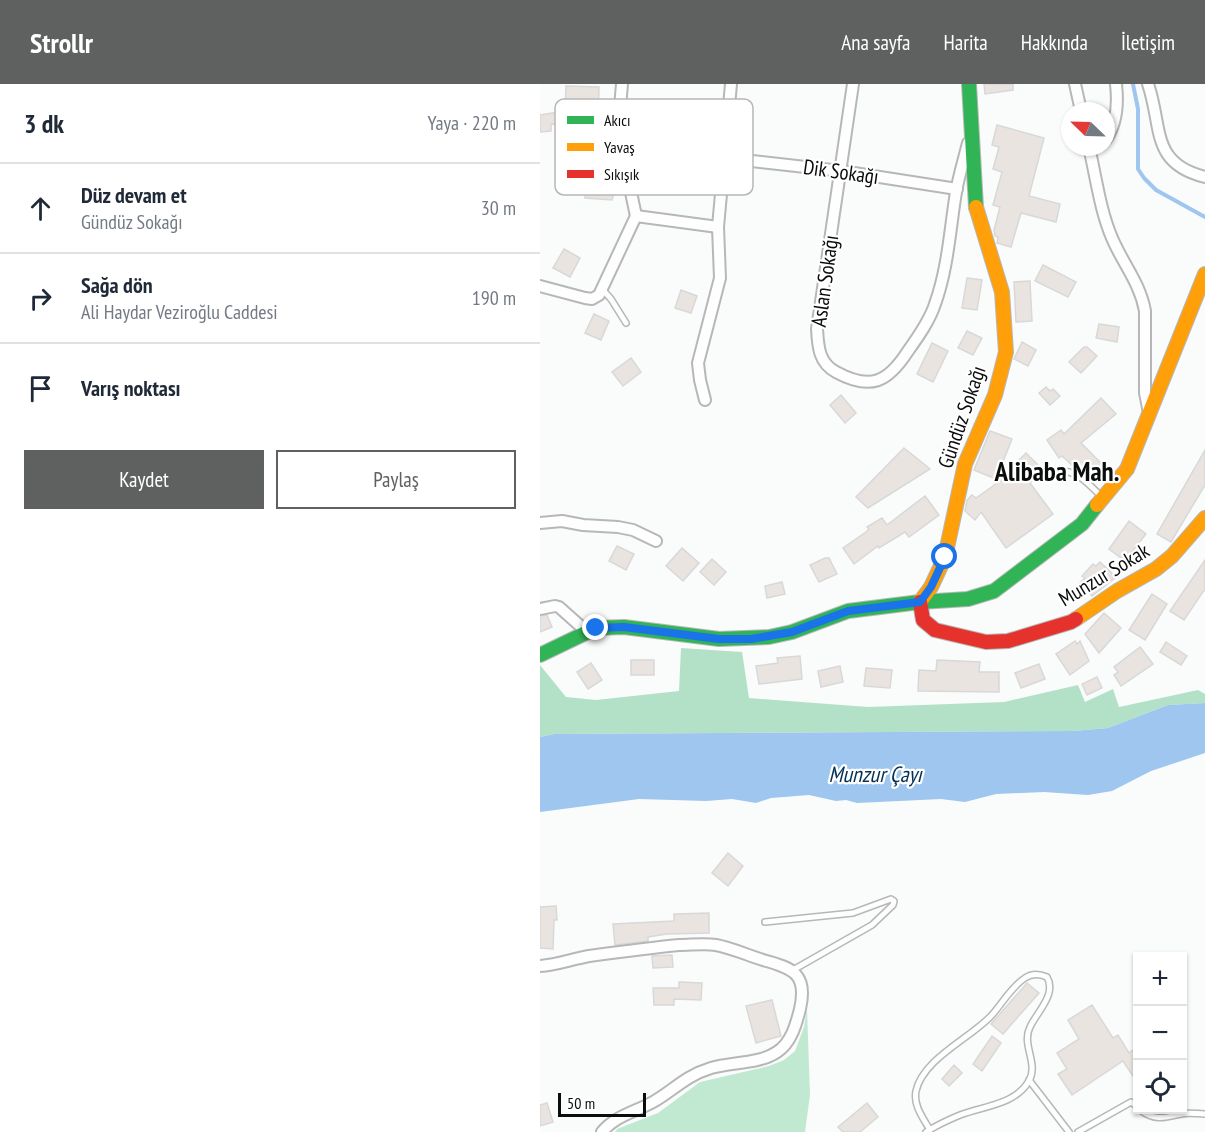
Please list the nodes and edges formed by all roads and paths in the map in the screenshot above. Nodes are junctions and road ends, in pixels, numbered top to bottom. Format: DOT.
graph roads {
  1 [pos="622,84"];
  2 [pos="731,84"];
  3 [pos="853,84"];
  4 [pos="969,84"];
  5 [pos="1075,84"];
  6 [pos="1116,84"];
  7 [pos="1148,84"];
  8 [pos="621,99"];
  9 [pos="730,99"];
  10 [pos="1080,102"];
  11 [pos="1115,115"];
  12 [pos="970,134"];
  13 [pos="1094,156"];
  14 [pos="753,161"];
  15 [pos="841,171"];
  16 [pos="1205,177"];
  17 [pos="957,189"];
  18 [pos="632,195"];
  19 [pos="721,195"];
  20 [pos="636,216"];
  21 [pos="718,227"];
  22 [pos="1205,274"];
  23 [pos="540,286"];
  24 [pos="602,289"];
  25 [pos="626,323"];
  26 [pos="705,400"];
  27 [pos="1149,413"];
  28 [pos="1058,470"];
  29 [pos="1104,498"];
  30 [pos="1205,518"];
  31 [pos="540,523"];
  32 [pos="656,541"];
  33 [pos="920,602"];
  34 [pos="540,609"];
  35 [pos="587,632"];
  36 [pos="540,655"];
  37 [pos="765,922"];
  38 [pos="540,966"];
  39 [pos="793,970"];
  40 [pos="1029,1080"];
  41 [pos="1133,1104"];
  42 [pos="1187,1113"];
  43 [pos="1149,1114"];
  44 [pos="1183,1114"];
  45 [pos="1205,1114"];
  46 [pos="928,1131"];
  47 [pos="602,1132"];
  48 [pos="1069,1132"];
  49 [pos="1078,1132"];
  1 -- 8 [label="street"];
  2 -- 9 [label="street"];
  3 -- 15 [label="street, Aslan Sokağı"];
  4 -- 12 [label="main road, Gündüz Sokağı"];
  5 -- 10 [label="street"];
  6 -- 11 [label="street"];
  7 -- 16 [label="street"];
  12 -- 17 [label="street, Aslan Sokağı"];
  12 -- 33 [label="main road, Gündüz Sokağı"];
  13 -- 27 [label="street"];
  14 -- 15 [label="street, Dik Sokağı"];
  15 -- 17 [label="street, Dik Sokağı"];
  15 -- 17 [label="street, Aslan Sokağı"];
  18 -- 20 [label="street"];
  19 -- 21 [label="street"];
  20 -- 21 [label="street"];
  20 -- 24 [label="street"];
  21 -- 26 [label="street"];
  22 -- 27 [label="main road"];
  23 -- 24 [label="street"];
  24 -- 25 [label="lane"];
  27 -- 29 [label="main road"];
  28 -- 29 [label="lane"];
  29 -- 33 [label="main road"];
  30 -- 33 [label="main road, Munzur Sokak"];
  31 -- 32 [label="street"];
  33 -- 35 [label="main road"];
  34 -- 35 [label="street"];
  35 -- 36 [label="main road"];
  37 -- 39 [label="lane"];
  38 -- 39 [label="street"];
  39 -- 47 [label="street"];
  40 -- 46 [label="lane"];
  40 -- 46 [label="lane"];
  40 -- 48 [label="lane"];
  41 -- 49 [label="lane"];
  42 -- 45 [label="lane"];
  43 -- 44 [label="lane"];
}
